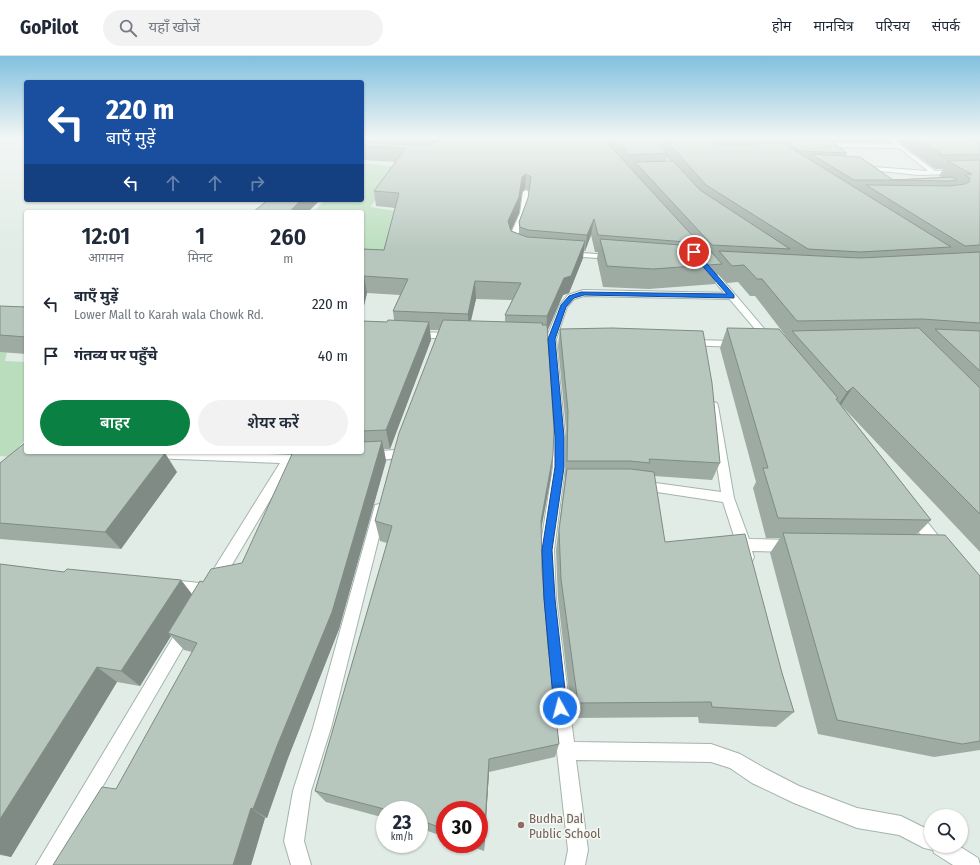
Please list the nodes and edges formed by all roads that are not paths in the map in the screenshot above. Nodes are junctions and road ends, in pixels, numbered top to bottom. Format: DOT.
graph roads {
  1 [pos="916,176"];
  2 [pos="924,179"];
  3 [pos="526,192"];
  4 [pos="526,250"];
  5 [pos="557,253"];
  6 [pos="619,257"];
  7 [pos="719,265"];
  8 [pos="732,296"];
  9 [pos="408,334"];
  10 [pos="439,336"];
  11 [pos="461,336"];
  12 [pos="679,342"];
  13 [pos="703,343"];
  14 [pos="433,351"];
  15 [pos="706,359"];
  16 [pos="712,397"];
  17 [pos="400,440"];
  18 [pos="142,454"];
  19 [pos="395,454"];
  20 [pos="357,456"];
  21 [pos="391,469"];
  22 [pos="558,484"];
  23 [pos="572,484"];
  24 [pos="632,485"];
  25 [pos="385,492"];
  26 [pos="728,498"];
  27 [pos="909,510"];
  28 [pos="744,545"];
  29 [pos="806,546"];
  30 [pos="923,547"];
  31 [pos="749,568"];
  32 [pos="162,586"];
  33 [pos="200,605"];
  34 [pos="566,751"];
  35 [pos="924,838"];
  36 [pos="952,853"];
  37 [pos="46,865"];
  38 [pos="301,865"];
  39 [pos="575,865"];
  40 [pos="971,865"];
  1 -- 2 [label="street"];
  3 -- 4 [label="street"];
  5 -- 6 [label="street"];
  7 -- 8 [label="street"];
  8 -- 13 [label="street"];
  8 -- 22 [label="street"];
  9 -- 10 [label="street"];
  10 -- 11 [label="street"];
  10 -- 14 [label="street"];
  12 -- 13 [label="street"];
  13 -- 15 [label="street"];
  16 -- 26 [label="street"];
  17 -- 19 [label="street"];
  18 -- 33 [label="street"];
  19 -- 20 [label="street"];
  19 -- 21 [label="street"];
  22 -- 23 [label="street"];
  22 -- 34 [label="street"];
  24 -- 26 [label="street"];
  25 -- 38 [label="street"];
  26 -- 28 [label="street"];
  27 -- 30 [label="street"];
  28 -- 29 [label="street"];
  28 -- 31 [label="street"];
  32 -- 33 [label="street"];
  33 -- 37 [label="street"];
  34 -- 35 [label="street"];
  34 -- 39 [label="street"];
  36 -- 40 [label="street"];
}
